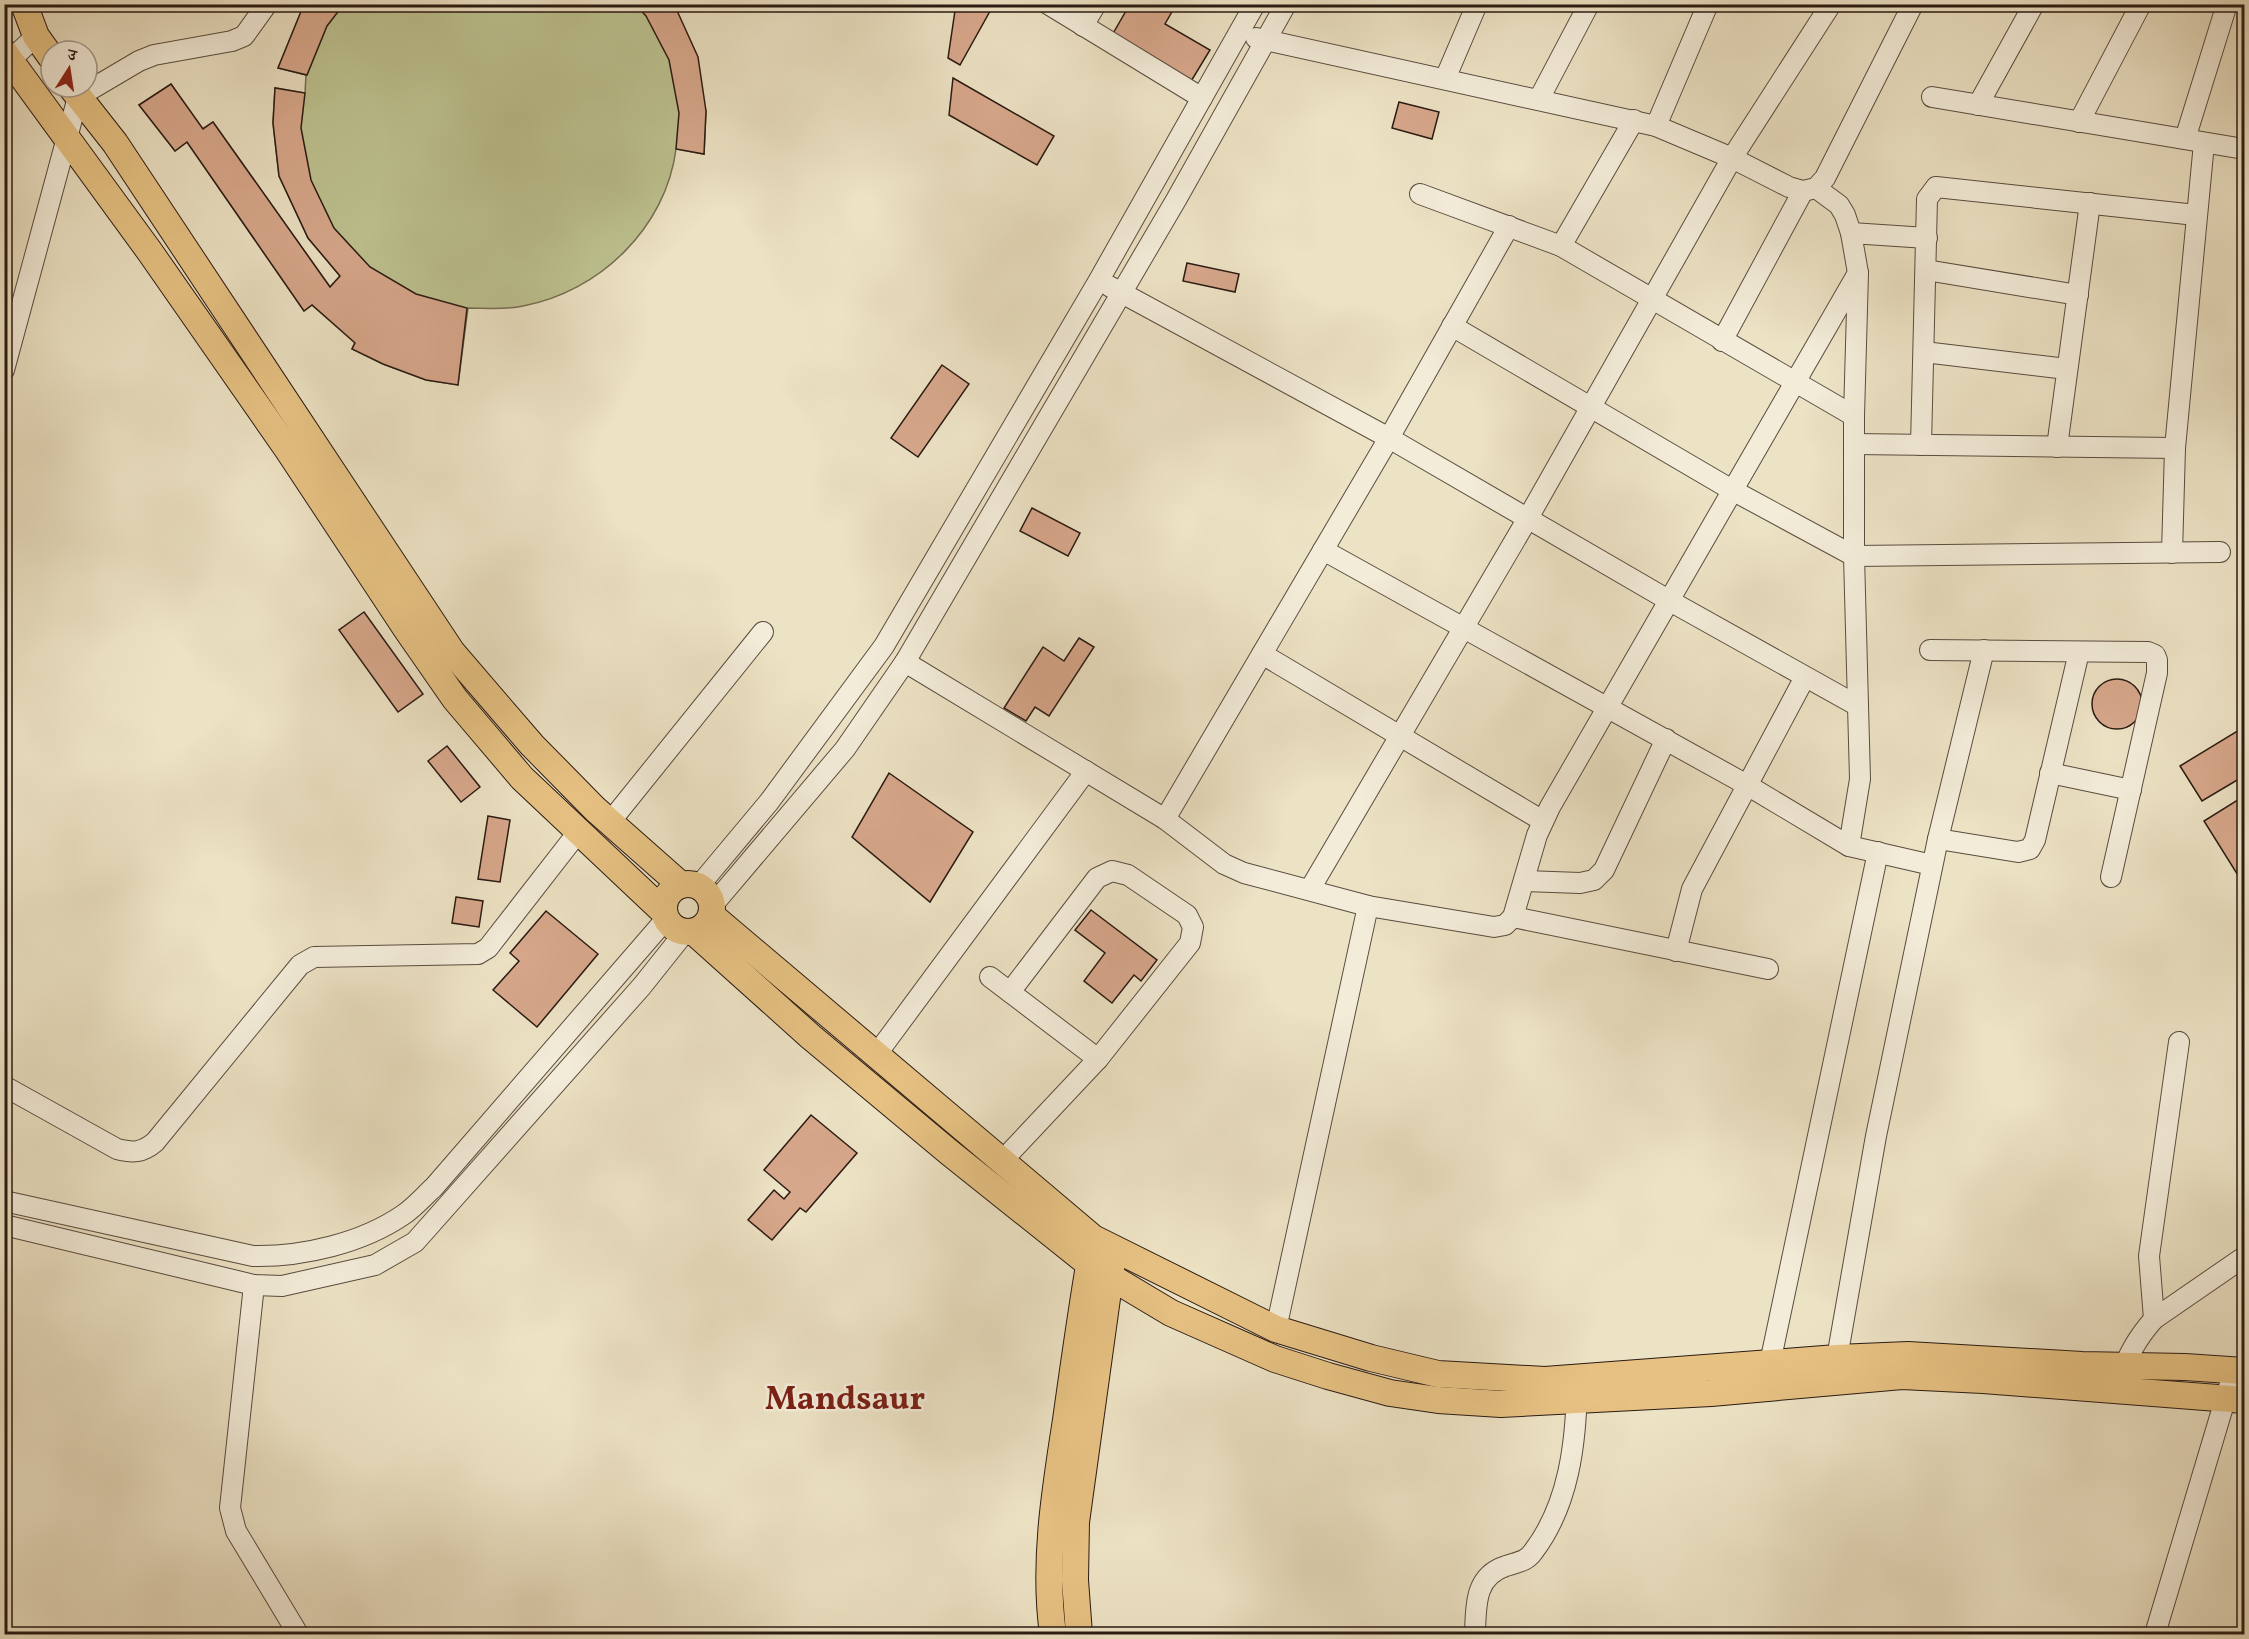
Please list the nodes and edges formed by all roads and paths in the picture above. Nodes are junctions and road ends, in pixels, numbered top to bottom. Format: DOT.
graph roads {
  1 [pos="24,4"];
  2 [pos="267,4"];
  3 [pos="1048,4"];
  4 [pos="1096,4"];
  5 [pos="1255,4"];
  6 [pos="1286,4"];
  7 [pos="1477,4"];
  8 [pos="1589,4"];
  9 [pos="1708,4"];
  10 [pos="1832,4"];
  11 [pos="1914,4"];
  12 [pos="2034,4"];
  13 [pos="2141,4"];
  14 [pos="2227,4"];
  15 [pos="1083,26"];
  16 [pos="1238,33"];
  17 [pos="36,36"];
  18 [pos="39,40"];
  19 [pos="1266,40"];
  20 [pos="6,60"];
  21 [pos="99,80"];
  22 [pos="1445,80"];
  23 [pos="1932,97"];
  24 [pos="1202,98"];
  25 [pos="74,99"];
  26 [pos="80,99"];
  27 [pos="1539,99"];
  28 [pos="1978,105"];
  29 [pos="1634,120"];
  30 [pos="2079,122"];
  31 [pos="1656,126"];
  32 [pos="67,137"];
  33 [pos="2185,139"];
  34 [pos="2204,143"];
  35 [pos="2244,149"];
  36 [pos="1732,158"];
  37 [pos="1809,190"];
  38 [pos="1420,194"];
  39 [pos="2090,203"];
  40 [pos="2196,215"];
  41 [pos="1509,226"];
  42 [pos="1851,233"];
  43 [pos="1927,238"];
  44 [pos="1561,246"];
  45 [pos="1926,270"];
  46 [pos="1858,273"];
  47 [pos="1099,280"];
  48 [pos="1121,292"];
  49 [pos="2078,295"];
  50 [pos="1653,300"];
  51 [pos="1452,326"];
  52 [pos="1722,341"];
  53 [pos="1924,352"];
  54 [pos="2067,369"];
  55 [pos="4,370"];
  56 [pos="1795,382"];
  57 [pos="1591,407"];
  58 [pos="1854,416"];
  59 [pos="1389,438"];
  60 [pos="1854,444"];
  61 [pos="1921,445"];
  62 [pos="2057,447"];
  63 [pos="2175,448"];
  64 [pos="1732,490"];
  65 [pos="1528,518"];
  66 [pos="1323,550"];
  67 [pos="2220,552"];
  68 [pos="2172,553"];
  69 [pos="1854,556"];
  70 [pos="1670,601"];
  71 [pos="1464,627"];
  72 [pos="763,632"];
  73 [pos="1930,650"];
  74 [pos="1984,650"];
  75 [pos="2079,652"];
  76 [pos="1262,654"];
  77 [pos="906,662"];
  78 [pos="1805,677"];
  79 [pos="1857,706"];
  80 [pos="1609,707"];
  81 [pos="1400,736"];
  82 [pos="1666,739"];
  83 [pos="1086,771"];
  84 [pos="2050,773"];
  85 [pos="1747,784"];
  86 [pos="2131,790"];
  87 [pos="1165,819"];
  88 [pos="1543,821"];
  89 [pos="610,822"];
  90 [pos="579,831"];
  91 [pos="1938,839"];
  92 [pos="1849,846"];
  93 [pos="1878,852"];
  94 [pos="1932,865"];
  95 [pos="2112,877"];
  96 [pos="1525,880"];
  97 [pos="1310,889"];
  98 [pos="1368,906"];
  99 [pos="689,911"];
  100 [pos="1513,917"];
  101 [pos="1676,951"];
  102 [pos="1768,969"];
  103 [pos="990,977"];
  104 [pos="1010,992"];
  105 [pos="2179,1042"];
  106 [pos="876,1055"];
  107 [pos="1098,1059"];
  108 [pos="4,1086"];
  109 [pos="1002,1161"];
  110 [pos="4,1201"];
  111 [pos="4,1225"];
  112 [pos="364,1237"];
  113 [pos="1104,1244"];
  114 [pos="283,1256"];
  115 [pos="2244,1257"];
  116 [pos="375,1265"];
  117 [pos="1099,1270"];
  118 [pos="254,1285"];
  119 [pos="282,1286"];
  120 [pos="2154,1319"];
  121 [pos="1276,1329"];
  122 [pos="1837,1358"];
  123 [pos="1770,1363"];
  124 [pos="2124,1366"];
  125 [pos="2239,1370"];
  126 [pos="1577,1389"];
  127 [pos="2116,1391"];
  128 [pos="2235,1399"];
  129 [pos="298,1635"];
  130 [pos="1053,1635"];
  131 [pos="1079,1635"];
  132 [pos="1475,1635"];
  133 [pos="2155,1635"];
  1 -- 17 [label="main road"];
  2 -- 21 [label="street"];
  3 -- 15 [label="street"];
  4 -- 15 [label="street"];
  5 -- 16 [label="street"];
  6 -- 19 [label="street"];
  7 -- 22 [label="street"];
  8 -- 27 [label="street"];
  9 -- 31 [label="street"];
  10 -- 36 [label="street"];
  11 -- 37 [label="street"];
  12 -- 28 [label="street"];
  13 -- 30 [label="street"];
  14 -- 33 [label="street"];
  15 -- 24 [label="street"];
  16 -- 19 [label="street"];
  16 -- 24 [label="street"];
  17 -- 18 [label="main road"];
  17 -- 20 [label="street"];
  19 -- 22 [label="street"];
  19 -- 48 [label="street"];
  20 -- 32 [label="main road"];
  22 -- 27 [label="street"];
  23 -- 28 [label="street"];
  24 -- 47 [label="street"];
  25 -- 32 [label="street"];
  26 -- 89 [label="main road"];
  27 -- 29 [label="street"];
  28 -- 30 [label="street"];
  29 -- 31 [label="street"];
  29 -- 44 [label="street"];
  30 -- 33 [label="street"];
  31 -- 36 [label="street"];
  32 -- 55 [label="street"];
  32 -- 90 [label="main road"];
  33 -- 34 [label="street"];
  34 -- 35 [label="street"];
  34 -- 40 [label="street"];
  36 -- 37 [label="street"];
  36 -- 50 [label="street"];
  37 -- 42 [label="street"];
  37 -- 52 [label="street"];
  38 -- 41 [label="street"];
  39 -- 40 [label="street"];
  39 -- 43 [label="street"];
  39 -- 49 [label="street"];
  40 -- 63 [label="street"];
  41 -- 44 [label="street"];
  41 -- 51 [label="street"];
  42 -- 43 [label="street"];
  42 -- 46 [label="street"];
  43 -- 45 [label="street"];
  44 -- 50 [label="street"];
  45 -- 49 [label="street"];
  45 -- 53 [label="street"];
  46 -- 56 [label="street"];
  46 -- 58 [label="street"];
  47 -- 48 [label="street"];
  47 -- 99 [label="street"];
  48 -- 59 [label="street"];
  48 -- 77 [label="street"];
  49 -- 54 [label="street"];
  50 -- 52 [label="street"];
  50 -- 57 [label="street"];
  51 -- 57 [label="street"];
  51 -- 59 [label="street"];
  52 -- 56 [label="street"];
  53 -- 54 [label="street"];
  53 -- 61 [label="street"];
  54 -- 62 [label="street"];
  56 -- 58 [label="street"];
  56 -- 64 [label="street"];
  57 -- 64 [label="street"];
  57 -- 65 [label="street"];
  58 -- 60 [label="street"];
  59 -- 65 [label="street"];
  59 -- 66 [label="street"];
  60 -- 61 [label="street"];
  60 -- 69 [label="street"];
  61 -- 62 [label="street"];
  62 -- 63 [label="street"];
  63 -- 68 [label="street"];
  64 -- 69 [label="street"];
  64 -- 70 [label="street"];
  65 -- 70 [label="street"];
  65 -- 71 [label="street"];
  66 -- 71 [label="street"];
  66 -- 76 [label="street"];
  67 -- 68 [label="street"];
  68 -- 69 [label="street"];
  69 -- 79 [label="street"];
  70 -- 78 [label="street"];
  70 -- 80 [label="street"];
  71 -- 80 [label="street"];
  71 -- 81 [label="street"];
  72 -- 89 [label="street"];
  73 -- 74 [label="street"];
  74 -- 75 [label="street"];
  74 -- 91 [label="street"];
  75 -- 84 [label="street"];
  75 -- 86 [label="street"];
  76 -- 81 [label="street"];
  76 -- 87 [label="street"];
  77 -- 83 [label="street"];
  77 -- 99 [label="street"];
  78 -- 79 [label="street"];
  78 -- 85 [label="street"];
  79 -- 92 [label="street"];
  80 -- 82 [label="street"];
  80 -- 88 [label="street"];
  81 -- 88 [label="street"];
  81 -- 97 [label="street"];
  82 -- 85 [label="street"];
  82 -- 96 [label="street"];
  83 -- 87 [label="street"];
  83 -- 106 [label="street"];
  84 -- 86 [label="street"];
  84 -- 91 [label="street"];
  85 -- 92 [label="street"];
  85 -- 101 [label="street"];
  86 -- 95 [label="street"];
  87 -- 97 [label="street"];
  88 -- 96 [label="street"];
  89 -- 99 [label="main road"];
  90 -- 99 [label="main road"];
  90 -- 108 [label="street"];
  91 -- 94 [label="street"];
  92 -- 93 [label="street"];
  93 -- 94 [label="street"];
  93 -- 123 [label="street"];
  94 -- 122 [label="street"];
  96 -- 100 [label="street"];
  97 -- 98 [label="street"];
  98 -- 100 [label="street"];
  98 -- 121 [label="street"];
  99 -- 106 [label="main road"];
  99 -- 112 [label="street"];
  99 -- 116 [label="street"];
  99 -- 117 [label="main road"];
  100 -- 101 [label="street"];
  101 -- 102 [label="street"];
  103 -- 104 [label="street"];
  104 -- 107 [label="street"];
  104 -- 107 [label="street"];
  105 -- 120 [label="street"];
  106 -- 109 [label="main road"];
  107 -- 109 [label="street"];
  109 -- 113 [label="main road"];
  110 -- 114 [label="street"];
  111 -- 118 [label="street"];
  112 -- 114 [label="street"];
  112 -- 116 [label="street"];
  113 -- 117 [label="main road"];
  113 -- 121 [label="main road"];
  114 -- 119 [label="street"];
  115 -- 120 [label="street"];
  116 -- 119 [label="street"];
  117 -- 126 [label="main road"];
  117 -- 130 [label="main road"];
  117 -- 131 [label="main road"];
  118 -- 119 [label="street"];
  118 -- 129 [label="street"];
  120 -- 124 [label="street"];
  121 -- 126 [label="main road"];
  122 -- 123 [label="main road"];
  122 -- 124 [label="main road"];
  123 -- 126 [label="main road"];
  124 -- 125 [label="main road"];
  124 -- 127 [label="street"];
  125 -- 128 [label="street"];
  126 -- 127 [label="main road"];
  126 -- 132 [label="street"];
  127 -- 128 [label="main road"];
  128 -- 133 [label="street"];
}
